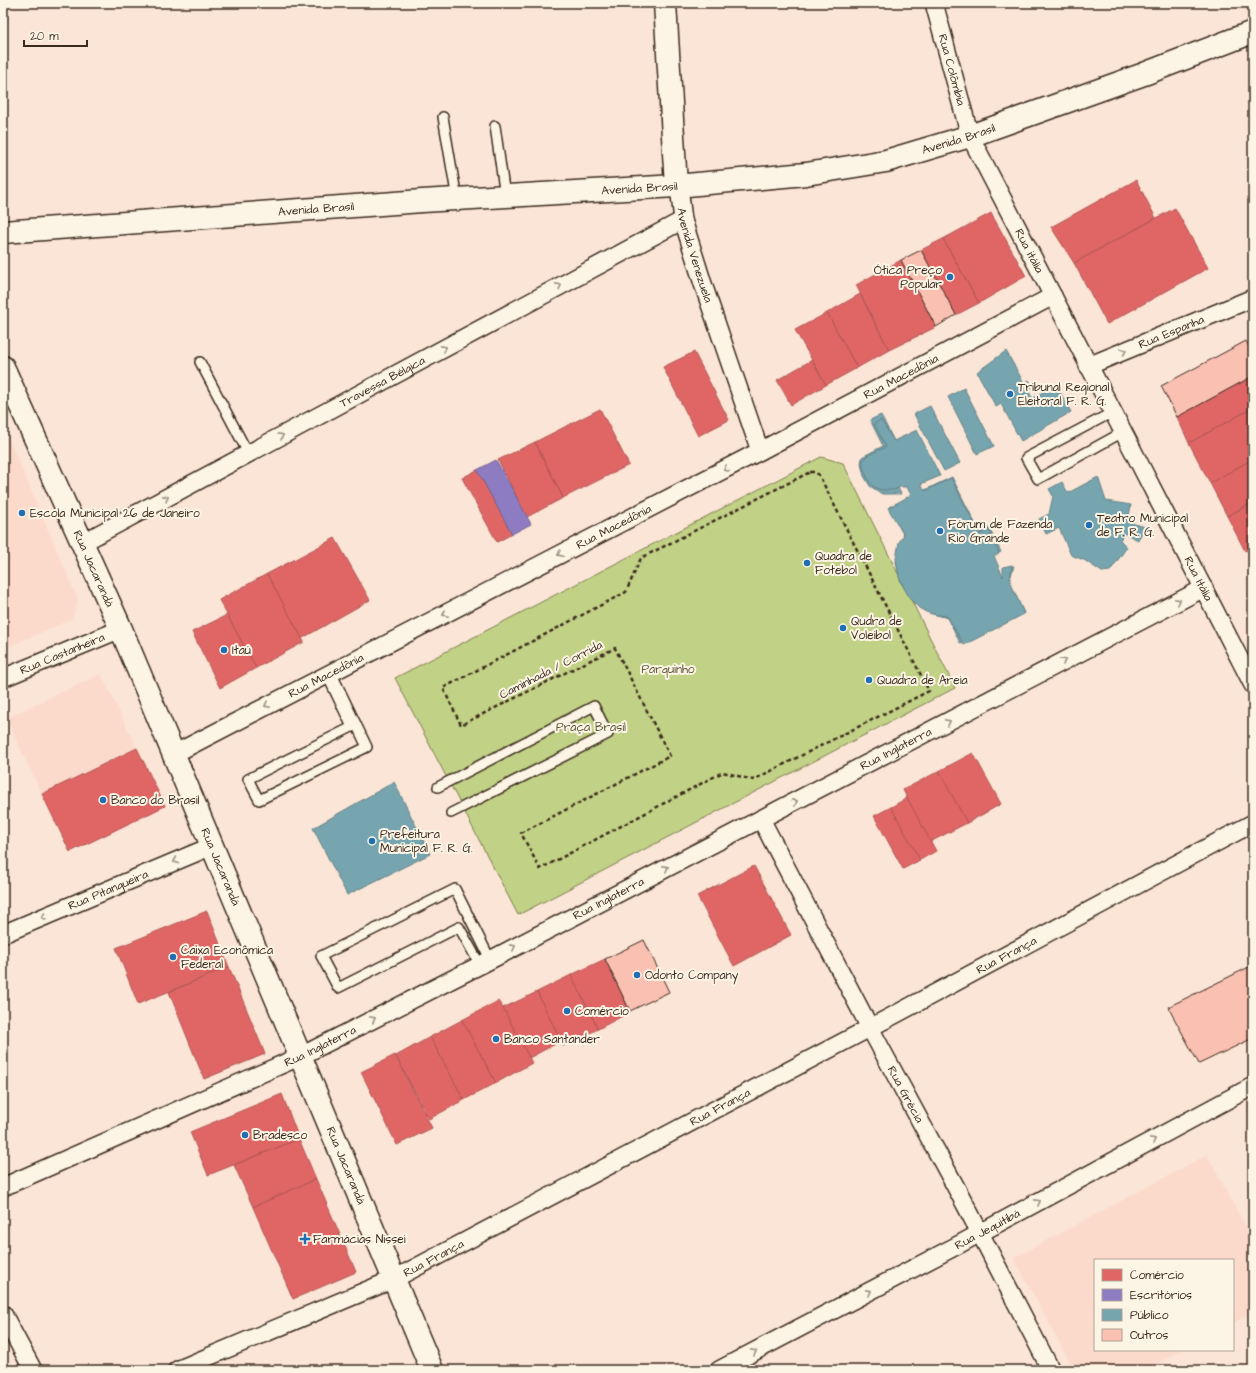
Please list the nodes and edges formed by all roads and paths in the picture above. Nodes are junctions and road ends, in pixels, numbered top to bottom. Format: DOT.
graph roads {
  1 [pos="665,3"];
  2 [pos="934,3"];
  3 [pos="1253,32"];
  4 [pos="443,117"];
  5 [pos="495,126"];
  6 [pos="970,136"];
  7 [pos="676,186"];
  8 [pos="505,196"];
  9 [pos="458,199"];
  10 [pos="683,220"];
  11 [pos="3,232"];
  12 [pos="1053,296"];
  13 [pos="1253,298"];
  14 [pos="200,362"];
  15 [pos="3,366"];
  16 [pos="1088,366"];
  17 [pos="1113,412"];
  18 [pos="1123,432"];
  19 [pos="760,451"];
  20 [pos="248,453"];
  21 [pos="82,543"];
  22 [pos="1204,588"];
  23 [pos="121,629"];
  24 [pos="329,674"];
  25 [pos="3,678"];
  26 [pos="1253,685"];
  27 [pos="929,691"];
  28 [pos="174,754"];
  29 [pos="438,787"];
  30 [pos="450,813"];
  31 [pos="761,819"];
  32 [pos="1253,823"];
  33 [pos="212,846"];
  34 [pos="3,934"];
  35 [pos="485,962"];
  36 [pos="870,1028"];
  37 [pos="300,1056"];
  38 [pos="1253,1086"];
  39 [pos="3,1187"];
  40 [pos="980,1234"];
  41 [pos="394,1279"];
  42 [pos="3,1314"];
  43 [pos="33,1370"];
  44 [pos="177,1370"];
  45 [pos="432,1370"];
  46 [pos="719,1370"];
  47 [pos="1051,1370"];
  1 -- 7 [label="street, Avenida Venezuela"];
  2 -- 6 [label="street, Rua Colômbia"];
  3 -- 6 [label="street, Avenida Brasil"];
  4 -- 9 [label="lane"];
  5 -- 8 [label="lane"];
  6 -- 7 [label="street, Avenida Brasil"];
  6 -- 12 [label="street, Rua itália"];
  7 -- 8 [label="street, Avenida Brasil"];
  7 -- 10 [label="street, Avenida Venezuela"];
  8 -- 9 [label="street, Avenida Brasil"];
  9 -- 11 [label="street, Avenida Brasil"];
  10 -- 19 [label="street, Avenida Venezuela"];
  20 -- 10 [label="street, Travessa Bélgica, one-way"];
  12 -- 16 [label="street, Rua itália"];
  12 -- 19 [label="street, Rua Macedônia"];
  16 -- 13 [label="street, Rua Espanha, one-way"];
  14 -- 20 [label="lane"];
  15 -- 21 [label="street, Rua Jacarandá"];
  16 -- 17 [label="street, Rua Itália"];
  17 -- 18 [label="street, Rua Itália"];
  17 -- 18 [label="lane"];
  18 -- 22 [label="street, Rua Itália"];
  19 -- 24 [label="street, Rua Macedônia, one-way"];
  21 -- 20 [label="street, Travessa Bélgica, one-way"];
  21 -- 23 [label="street, Rua Jacarandá"];
  22 -- 26 [label="street, Rua Itália"];
  31 -- 22 [label="street, Rua Inglaterra, one-way"];
  23 -- 25 [label="street, Rua Castanheira"];
  23 -- 28 [label="street, Rua Jacarandá"];
  24 -- 24 [label="lane"];
  24 -- 28 [label="street, Rua Macedônia, one-way"];
  27 -- 27 [label="path, Caminhada / Corrida"];
  28 -- 33 [label="street, Rua Jacarandá"];
  29 -- 30 [label="lane"];
  35 -- 31 [label="street, Rua Inglaterra, one-way"];
  31 -- 36 [label="street, Rua Grécia"];
  32 -- 36 [label="street, Rua França"];
  33 -- 34 [label="street, Rua Pitangueira, one-way"];
  33 -- 37 [label="street, Rua Jacarandá"];
  35 -- 35 [label="lane"];
  37 -- 35 [label="street, Rua Inglaterra, one-way"];
  36 -- 40 [label="street, Rua Grécia"];
  36 -- 41 [label="street, Rua França"];
  37 -- 39 [label="street, Rua Inglaterra"];
  37 -- 41 [label="street, Rua Jacarandá"];
  40 -- 38 [label="street, Rua Jequitibá, one-way"];
  46 -- 40 [label="street, Rua Jequitibá, one-way"];
  40 -- 47 [label="street, Rua Grécia"];
  41 -- 44 [label="street, Rua França"];
  41 -- 45 [label="street, Rua Jacarandá"];
  42 -- 43 [label="street"];
}
